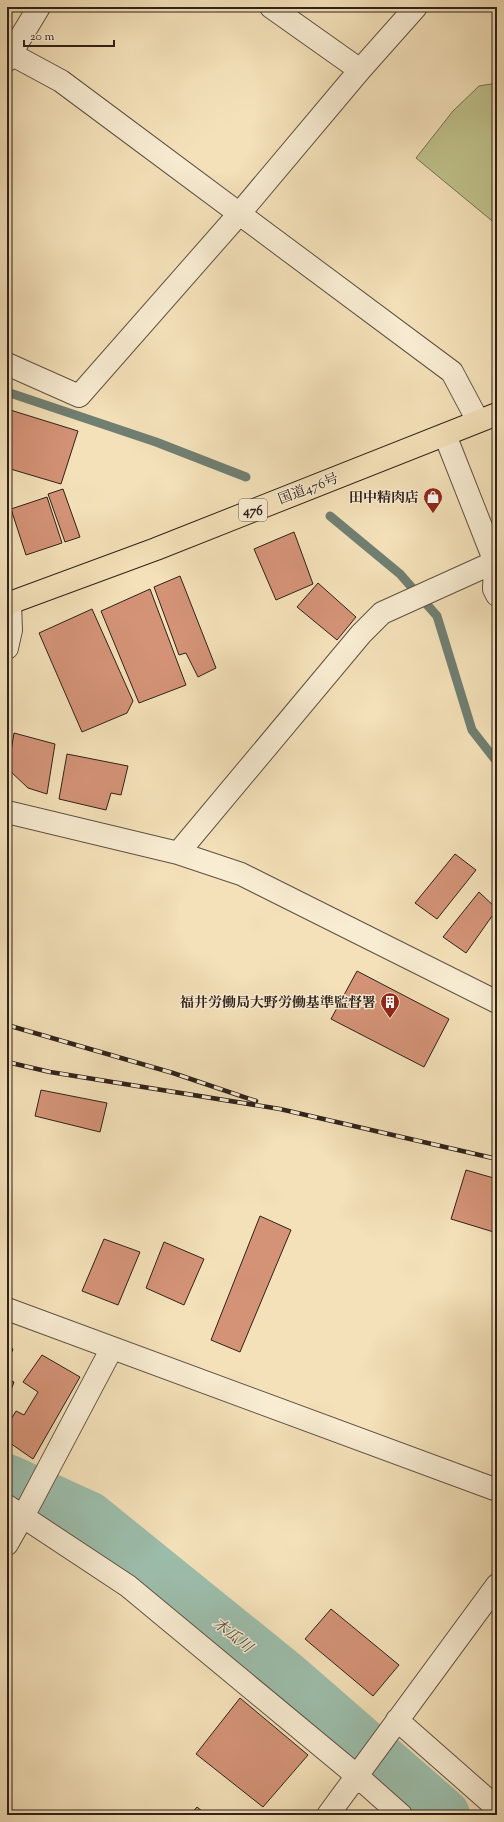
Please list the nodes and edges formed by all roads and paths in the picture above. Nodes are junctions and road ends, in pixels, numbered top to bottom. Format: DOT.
graph roads {
  1 [pos="39,7"];
  2 [pos="271,7"];
  3 [pos="416,7"];
  4 [pos="9,57"];
  5 [pos="360,70"];
  6 [pos="240,214"];
  7 [pos="7,364"];
  8 [pos="488,417"];
  9 [pos="445,435"];
  10 [pos="496,562"];
  11 [pos="497,594"];
  12 [pos="8,604"];
  13 [pos="7,648"];
  14 [pos="7,812"];
  15 [pos="178,853"];
  16 [pos="497,1002"];
  17 [pos="7,1309"];
  18 [pos="112,1348"];
  19 [pos="497,1490"];
  20 [pos="19,1510"];
  21 [pos="7,1544"];
  22 [pos="497,1585"];
  23 [pos="392,1727"];
  24 [pos="361,1768"];
  25 [pos="497,1808"];
  26 [pos="328,1815"];
  27 [pos="401,1815"];
  1 -- 4 [label="street"];
  2 -- 5 [label="street"];
  3 -- 5 [label="street"];
  4 -- 6 [label="street"];
  5 -- 6 [label="street"];
  6 -- 7 [label="street"];
  6 -- 8 [label="street"];
  8 -- 9 [label="highway, 国道476号 / 476"];
  9 -- 10 [label="street"];
  9 -- 12 [label="highway, 国道476号 / 476"];
  10 -- 11 [label="street"];
  10 -- 15 [label="street"];
  12 -- 13 [label="street"];
  14 -- 15 [label="street"];
  15 -- 16 [label="street"];
  17 -- 18 [label="street"];
  18 -- 19 [label="street"];
  18 -- 20 [label="street"];
  20 -- 21 [label="street"];
  20 -- 24 [label="street"];
  22 -- 23 [label="street"];
  23 -- 24 [label="street"];
  23 -- 25 [label="street"];
  24 -- 26 [label="street"];
  24 -- 27 [label="street"];
}
